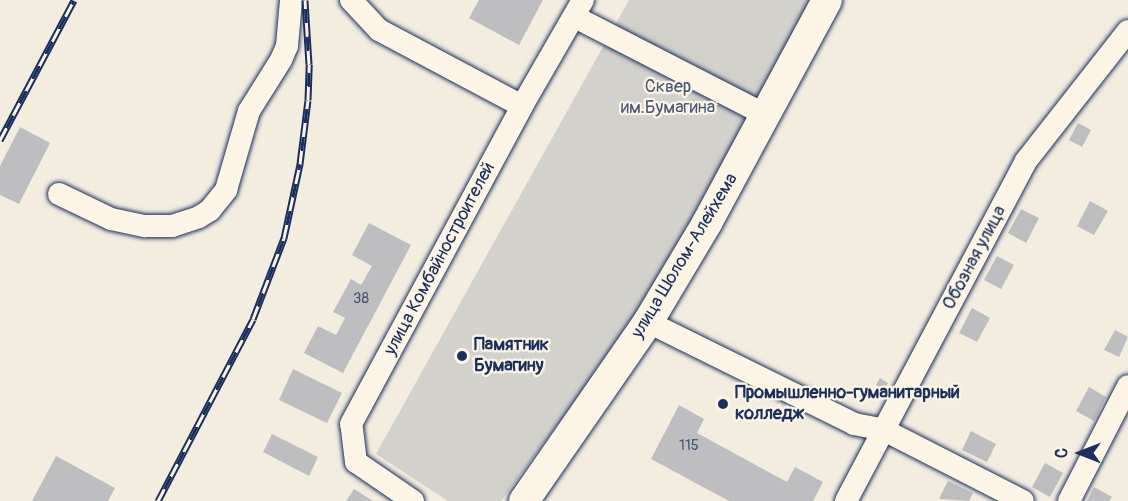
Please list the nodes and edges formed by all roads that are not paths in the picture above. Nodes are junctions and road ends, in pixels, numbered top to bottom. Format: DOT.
graph roads {
  1 [pos="291,0"];
  2 [pos="351,0"];
  3 [pos="827,0"];
  4 [pos="578,8"];
  5 [pos="1128,31"];
  6 [pos="522,106"];
  7 [pos="766,115"];
  8 [pos="59,194"];
  9 [pos="648,322"];
  10 [pos="1128,386"];
  11 [pos="884,430"];
  12 [pos="413,501"];
  13 [pos="524,501"];
  14 [pos="846,501"];
  15 [pos="1023,501"];
  16 [pos="1069,501"];
  1 -- 8 [label="street"];
  2 -- 6 [label="street"];
  3 -- 7 [label="main road, улица Шолом-Алейхема"];
  4 -- 6 [label="street, улица Комбайностроителей"];
  4 -- 7 [label="street"];
  5 -- 11 [label="street, Обозная улица"];
  6 -- 12 [label="street, улица Комбайностроителей"];
  7 -- 9 [label="main road, улица Шолом-Алейхема"];
  9 -- 11 [label="street"];
  9 -- 13 [label="main road, улица Шолом-Алейхема"];
  10 -- 16 [label="street"];
  11 -- 14 [label="street, Обозная улица"];
  11 -- 15 [label="street"];
}
